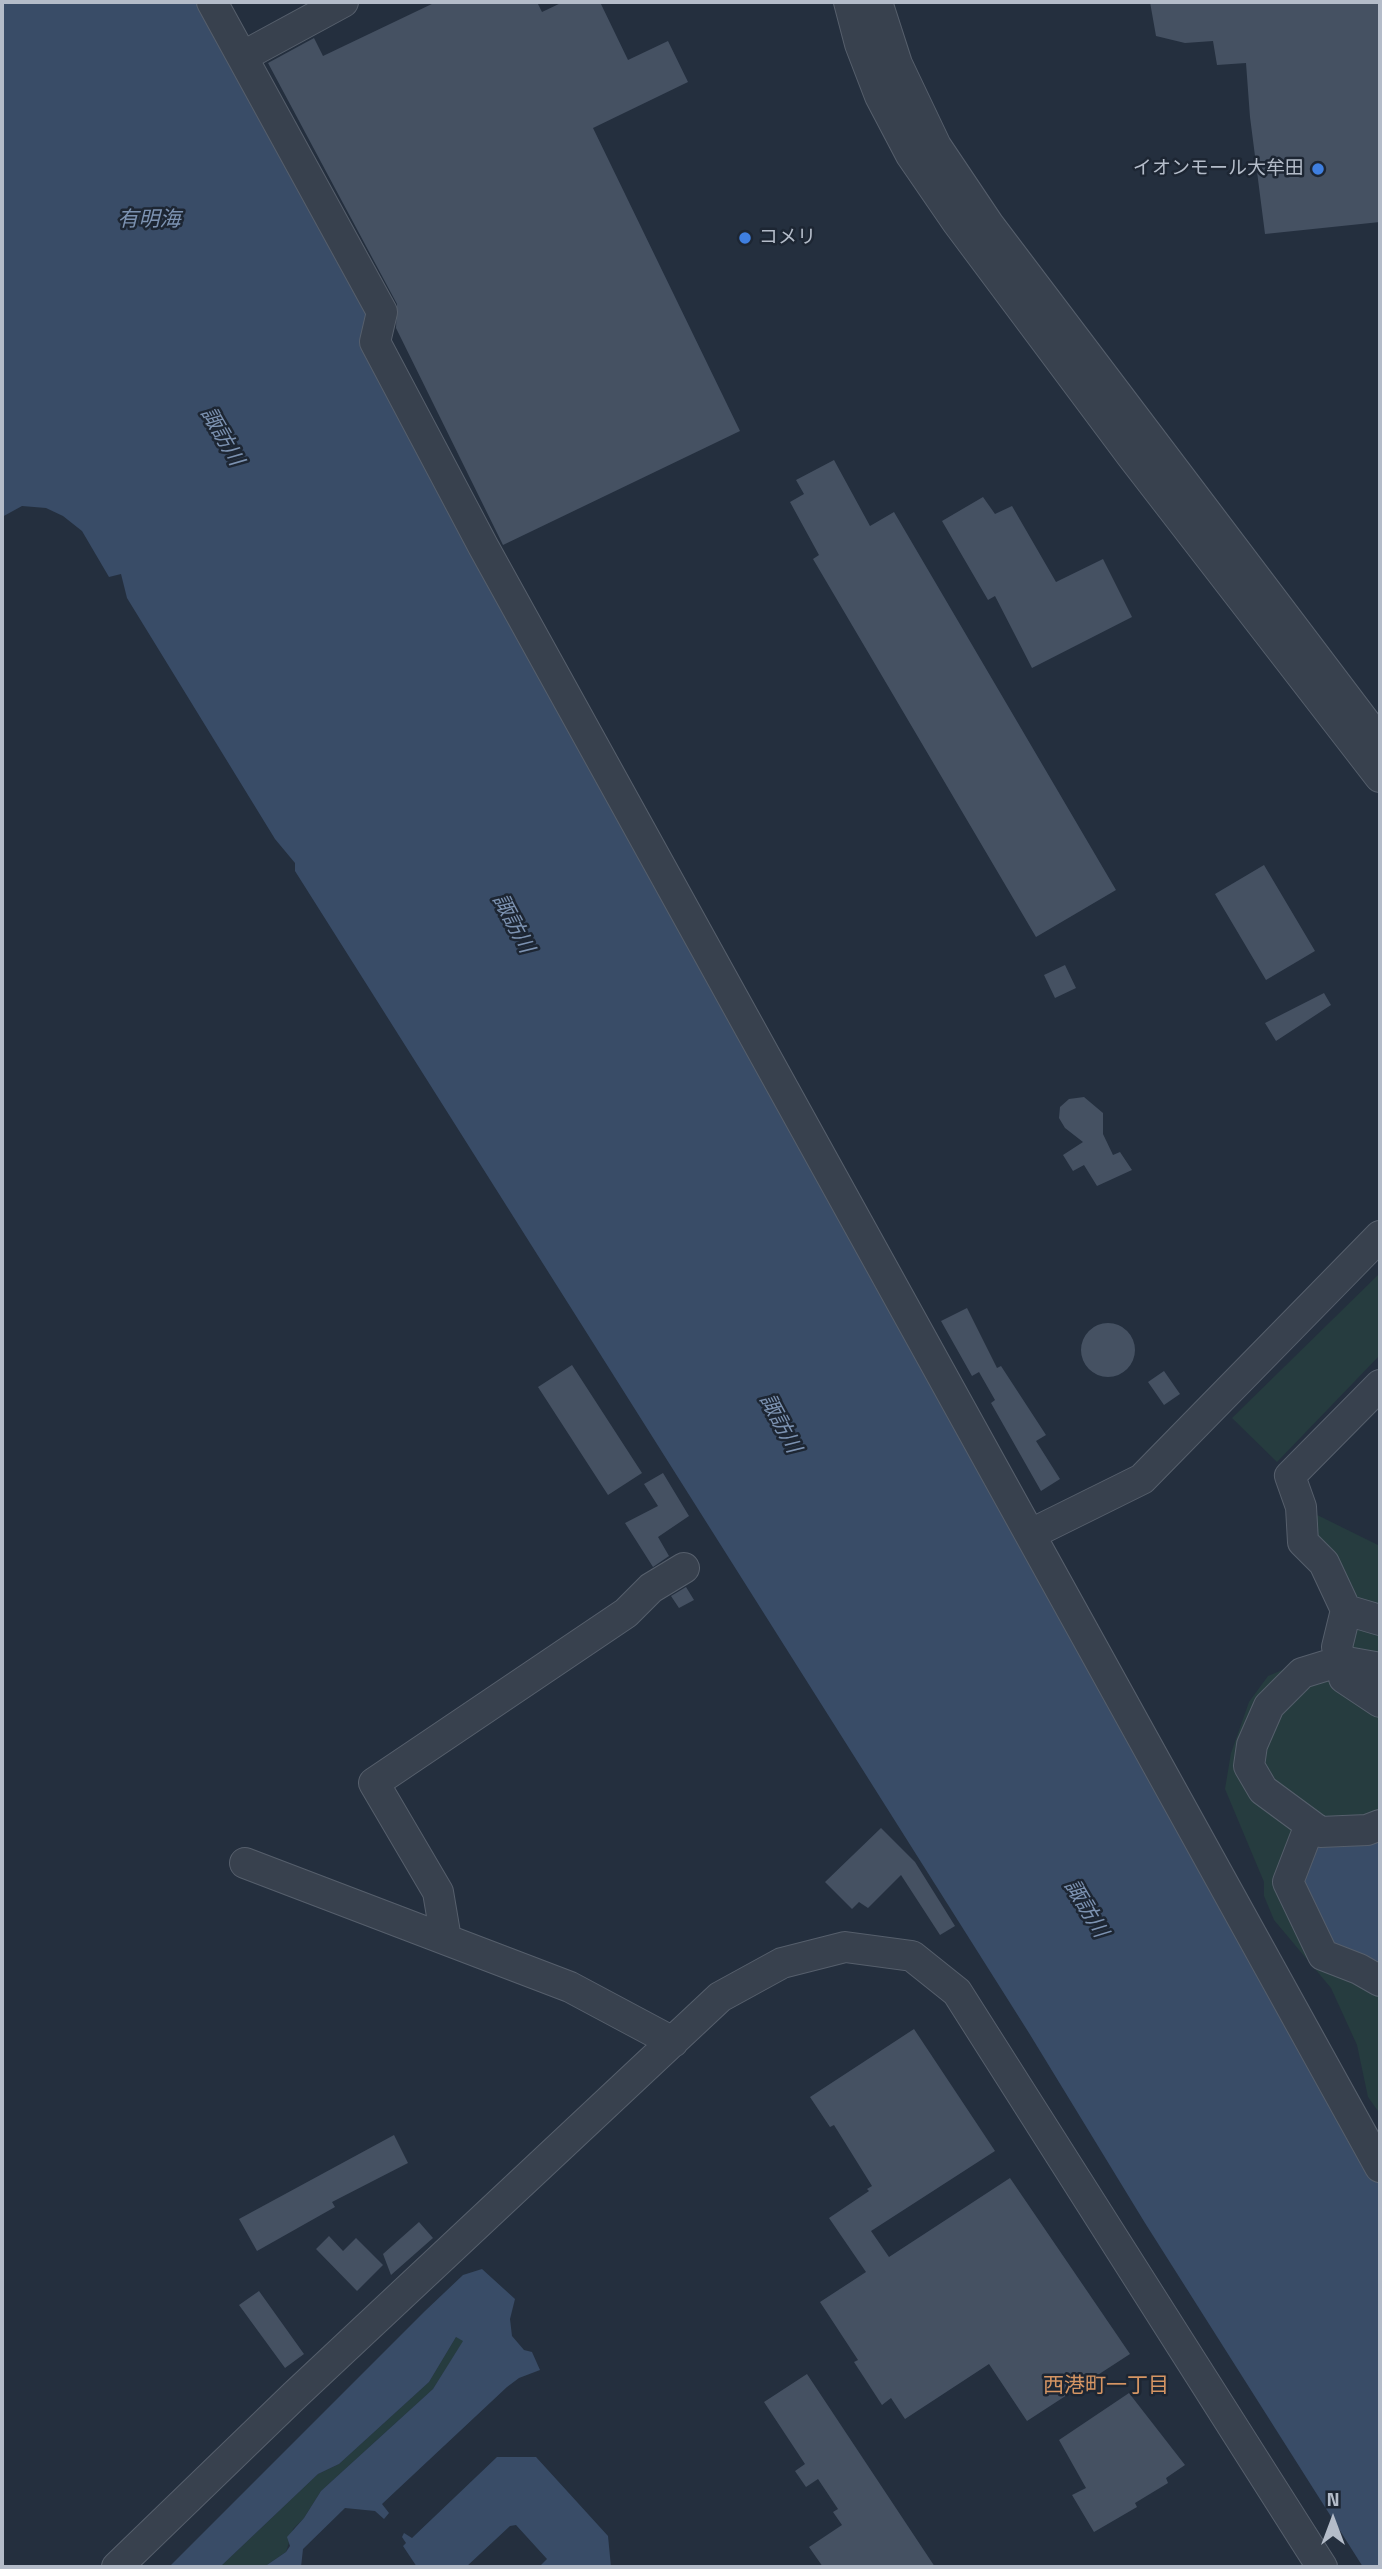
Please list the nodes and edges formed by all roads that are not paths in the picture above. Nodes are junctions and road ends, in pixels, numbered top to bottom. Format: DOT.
graph roads {
  1 [pos="212,2"];
  2 [pos="343,2"];
  3 [pos="849,2"];
  4 [pos="877,2"];
  5 [pos="251,52"];
  6 [pos="1380,742"];
  7 [pos="1380,777"];
  8 [pos="1380,1236"];
  9 [pos="1380,1385"];
  10 [pos="1037,1531"];
  11 [pos="684,1568"];
  12 [pos="1346,1610"];
  13 [pos="1380,1620"];
  14 [pos="1341,1661"];
  15 [pos="1380,1668"];
  16 [pos="1380,1702"];
  17 [pos="1310,1825"];
  18 [pos="1380,1825"];
  19 [pos="245,1863"];
  20 [pos="446,1940"];
  21 [pos="1380,1981"];
  22 [pos="673,2042"];
  23 [pos="1380,2167"];
  24 [pos="117,2567"];
  25 [pos="1322,2567"];
  1 -- 23 [label="street"];
  2 -- 5 [label="street"];
  3 -- 7 [label="street"];
  4 -- 6 [label="street"];
  8 -- 10 [label="street"];
  9 -- 12 [label="street"];
  11 -- 20 [label="street"];
  12 -- 13 [label="street"];
  12 -- 14 [label="street"];
  14 -- 15 [label="street"];
  14 -- 16 [label="street"];
  14 -- 17 [label="street"];
  17 -- 18 [label="street"];
  17 -- 21 [label="street"];
  19 -- 20 [label="street"];
  20 -- 22 [label="street"];
  22 -- 24 [label="street"];
  22 -- 25 [label="street"];
}
